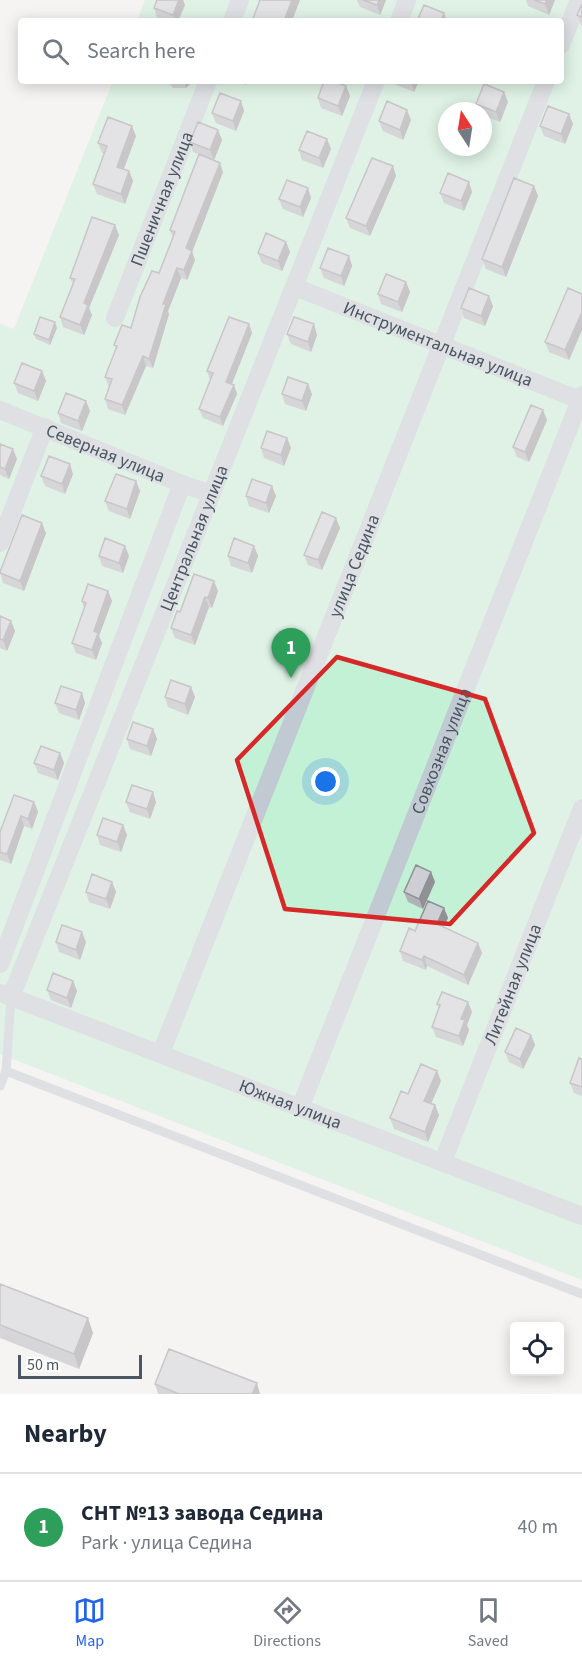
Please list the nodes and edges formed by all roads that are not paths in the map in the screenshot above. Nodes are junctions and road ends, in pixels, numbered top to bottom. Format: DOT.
graph roads {
  1 [pos="240,0"];
  2 [pos="407,0"];
  3 [pos="579,0"];
  4 [pos="233,18"];
  5 [pos="400,18"];
  6 [pos="564,38"];
  7 [pos="207,84"];
  8 [pos="375,84"];
  9 [pos="545,84"];
  10 [pos="295,287"];
  11 [pos="115,318"];
  12 [pos="440,344"];
  13 [pos="581,399"];
  14 [pos="0,410"];
  15 [pos="45,428"];
  16 [pos="182,484"];
  17 [pos="212,494"];
  18 [pos="0,543"];
  19 [pos="582,808"];
  20 [pos="0,964"];
  21 [pos="6,995"];
  22 [pos="161,1053"];
  23 [pos="6,1071"];
  24 [pos="0,1086"];
  25 [pos="300,1108"];
  26 [pos="443,1161"];
  27 [pos="582,1216"];
  28 [pos="582,1294"];
  1 -- 4 [label="street"];
  2 -- 5 [label="street"];
  3 -- 6 [label="street"];
  7 -- 11 [label="street, Пшеничная улица"];
  8 -- 10 [label="street, Центральная улица"];
  9 -- 12 [label="street, улица Седина"];
  10 -- 12 [label="street, Инструментальная улица"];
  10 -- 17 [label="street, Центральная улица"];
  12 -- 13 [label="street, Инструментальная улица"];
  12 -- 22 [label="street, улица Седина"];
  13 -- 25 [label="street, Совхозная улица"];
  14 -- 15 [label="street, Северная улица"];
  15 -- 16 [label="street, Северная улица"];
  15 -- 18 [label="street"];
  16 -- 17 [label="street, Северная улица"];
  16 -- 20 [label="street, Центральная улица"];
  17 -- 21 [label="street, Центральная улица"];
  19 -- 26 [label="street, Литейная улица"];
  21 -- 22 [label="street, Южная улица"];
  21 -- 23 [label="lane"];
  22 -- 25 [label="street, Южная улица"];
  23 -- 24 [label="lane"];
  23 -- 28 [label="lane"];
  25 -- 26 [label="street, Южная улица"];
  26 -- 27 [label="street, Южная улица"];
}
